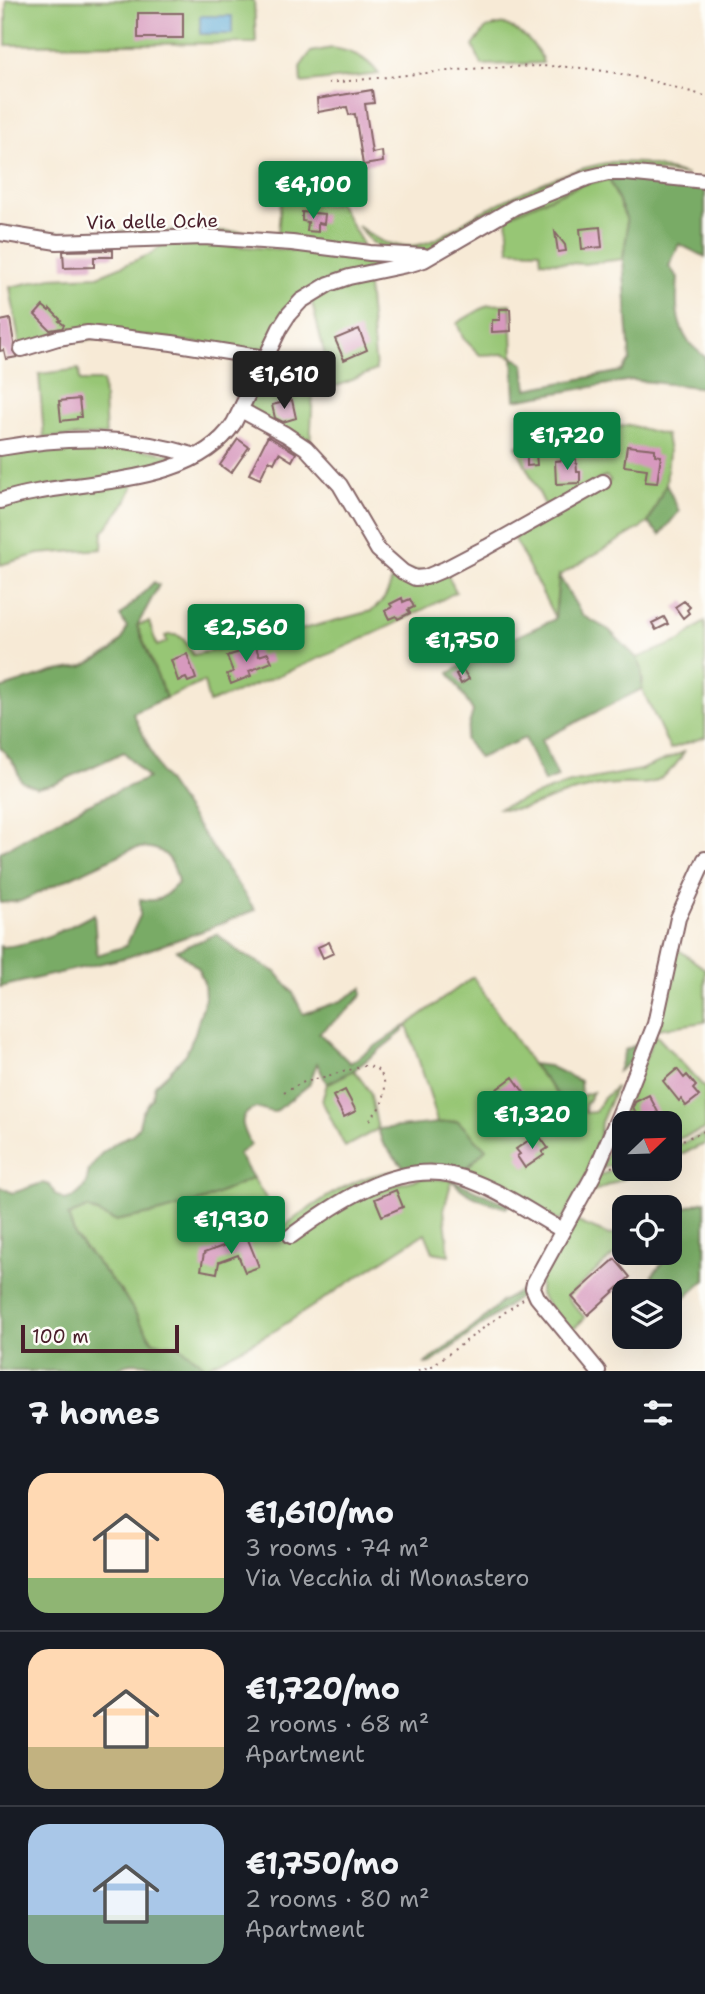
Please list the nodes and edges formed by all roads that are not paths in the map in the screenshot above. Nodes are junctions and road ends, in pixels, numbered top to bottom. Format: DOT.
graph roads {
  1 [pos="705,181"];
  2 [pos="0,233"];
  3 [pos="431,256"];
  4 [pos="22,349"];
  5 [pos="265,358"];
  6 [pos="241,410"];
  7 [pos="0,448"];
  8 [pos="195,456"];
  9 [pos="603,482"];
  10 [pos="0,501"];
  11 [pos="705,859"];
  12 [pos="562,1230"];
  13 [pos="290,1236"];
  14 [pos="598,1371"];
  1 -- 3 [label="street"];
  2 -- 3 [label="street, Via delle Oche"];
  3 -- 5 [label="street"];
  4 -- 5 [label="street"];
  5 -- 6 [label="street"];
  6 -- 8 [label="street"];
  6 -- 9 [label="street"];
  7 -- 8 [label="street"];
  8 -- 10 [label="street"];
  11 -- 12 [label="street"];
  12 -- 13 [label="street"];
  12 -- 14 [label="street"];
}
